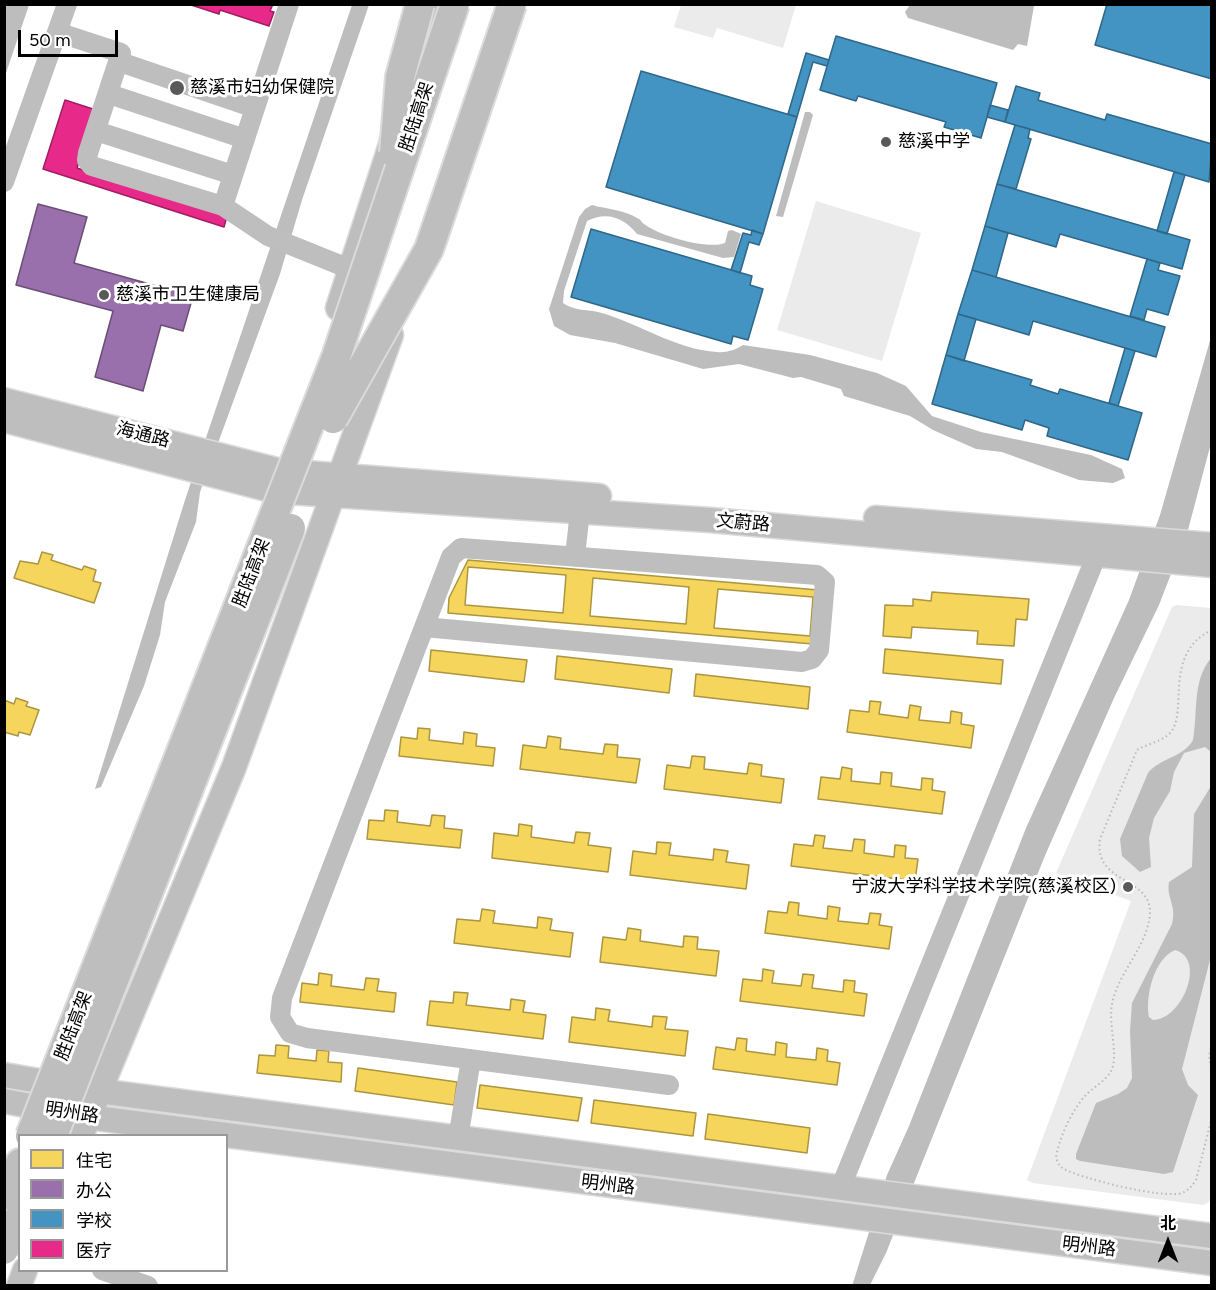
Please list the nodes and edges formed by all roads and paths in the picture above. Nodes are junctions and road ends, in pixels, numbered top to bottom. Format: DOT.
graph roads {
  1 [pos="67,4"];
  2 [pos="289,4"];
  3 [pos="420,4"];
  4 [pos="436,4"];
  5 [pos="454,4"];
  6 [pos="473,4"];
  7 [pos="502,4"];
  8 [pos="512,4"];
  9 [pos="57,32"];
  10 [pos="120,62"];
  11 [pos="109,94"];
  12 [pos="255,108"];
  13 [pos="96,131"];
  14 [pos="245,139"];
  15 [pos="233,175"];
  16 [pos="4,182"];
  17 [pos="391,195"];
  18 [pos="223,206"];
  19 [pos="350,269"];
  20 [pos="4,400"];
  21 [pos="333,419"];
  22 [pos="4,420"];
  23 [pos="277,481"];
  24 [pos="337,485"];
  25 [pos="580,511"];
  26 [pos="1212,545"];
  27 [pos="1147,549"];
  28 [pos="1097,554"];
  29 [pos="575,556"];
  30 [pos="1212,565"];
  31 [pos="424,627"];
  32 [pos="1212,630"];
  33 [pos="1212,1044"];
  34 [pos="471,1059"];
  35 [pos="4,1075"];
  36 [pos="1212,1076"];
  37 [pos="669,1085"];
  38 [pos="98,1091"];
  39 [pos="4,1101"];
  40 [pos="1212,1117"];
  41 [pos="85,1126"];
  42 [pos="31,1134"];
  43 [pos="38,1134"];
  44 [pos="54,1134"];
  45 [pos="153,1134"];
  46 [pos="458,1138"];
  47 [pos="228,1143"];
  48 [pos="18,1168"];
  49 [pos="18,1182"];
  50 [pos="840,1189"];
  51 [pos="4,1199"];
  52 [pos="4,1214"];
  53 [pos="18,1219"];
  54 [pos="1212,1236"];
  55 [pos="4,1250"];
  56 [pos="1212,1263"];
  57 [pos="108,1272"];
  58 [pos="148,1286"];
  1 -- 9 [label="street"];
  2 -- 12 [label="street"];
  3 -- 17 [label="highway, bridge"];
  4 -- 19 [label="main road"];
  5 -- 17 [label="highway, 胜陆高架, bridge"];
  6 -- 21 [label="highway, 胜陆高架, bridge"];
  7 -- 24 [label="main road"];
  8 -- 21 [label="highway, bridge"];
  9 -- 10 [label="street"];
  9 -- 16 [label="street"];
  10 -- 11 [label="street"];
  10 -- 12 [label="street"];
  11 -- 13 [label="street"];
  11 -- 14 [label="street"];
  12 -- 14 [label="street"];
  13 -- 15 [label="street"];
  13 -- 18 [label="street"];
  14 -- 15 [label="street"];
  15 -- 18 [label="street"];
  17 -- 42 [label="highway, 胜陆高架, bridge"];
  18 -- 19 [label="street"];
  19 -- 23 [label="main road"];
  20 -- 23 [label="main road, 海通路"];
  21 -- 44 [label="highway, 胜陆高架, bridge"];
  22 -- 23 [label="main road, 海通路"];
  23 -- 24 [label="main road, 文蔚路"];
  23 -- 43 [label="main road"];
  24 -- 25 [label="main road, 文蔚路"];
  24 -- 27 [label="main road, 文蔚路"];
  24 -- 38 [label="main road"];
  25 -- 28 [label="main road, 文蔚路"];
  25 -- 29 [label="street"];
  26 -- 27 [label="main road, 文蔚路"];
  27 -- 28 [label="main road, 文蔚路"];
  27 -- 30 [label="main road, 文蔚路"];
  28 -- 50 [label="street"];
  29 -- 31 [label="street"];
  29 -- 31 [label="street"];
  31 -- 34 [label="street"];
  32 -- 40 [label="path"];
  33 -- 36 [label="path"];
  34 -- 37 [label="street"];
  34 -- 46 [label="street"];
  35 -- 38 [label="main road, 明州路"];
  38 -- 41 [label="main road"];
  38 -- 46 [label="main road, 明州路"];
  39 -- 41 [label="main road, 明州路"];
  41 -- 45 [label="main road, 明州路"];
  46 -- 50 [label="main road, 明州路"];
  47 -- 56 [label="main road, 明州路"];
  48 -- 51 [label="highway"];
  49 -- 52 [label="main road"];
  50 -- 54 [label="main road, 明州路"];
  53 -- 55 [label="highway, bridge"];
  57 -- 58 [label="street"];
}
